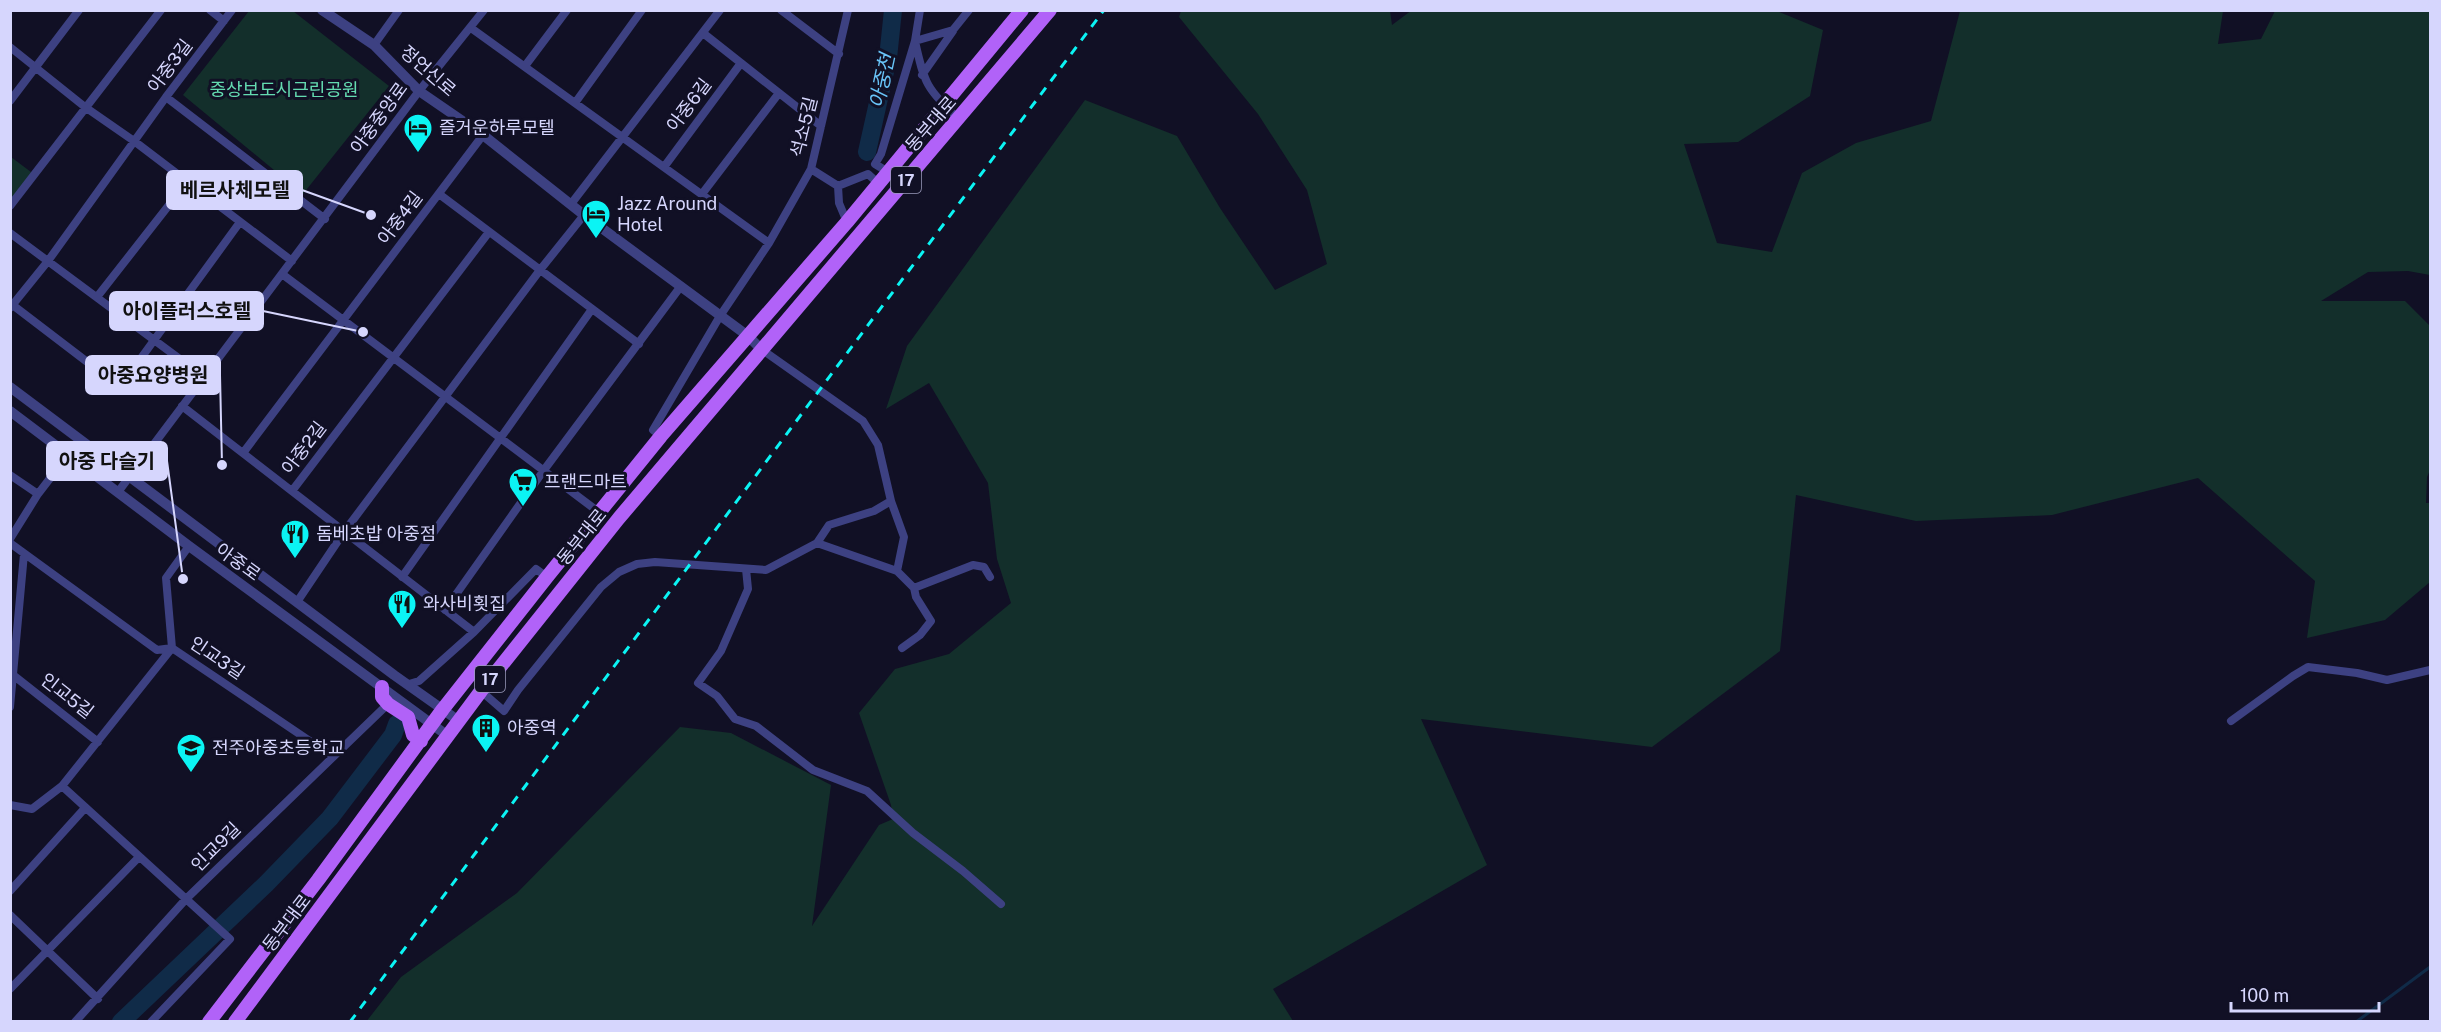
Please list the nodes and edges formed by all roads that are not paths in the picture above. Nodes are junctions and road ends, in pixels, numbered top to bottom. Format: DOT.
graph roads {
  1 [pos="79,10"];
  2 [pos="161,10"];
  3 [pos="210,10"];
  4 [pos="232,10"];
  5 [pos="322,10"];
  6 [pos="399,10"];
  7 [pos="484,10"];
  8 [pos="567,10"];
  9 [pos="642,10"];
  10 [pos="720,10"];
  11 [pos="781,10"];
  12 [pos="848,10"];
  13 [pos="920,10"];
  14 [pos="969,10"];
  15 [pos="1022,10"];
  16 [pos="1050,10"];
  17 [pos="224,21"];
  18 [pos="471,27"];
  19 [pos="953,30"];
  20 [pos="703,33"];
  21 [pos="915,41"];
  22 [pos="374,45"];
  23 [pos="10,47"];
  24 [pos="839,54"];
  25 [pos="741,63"];
  26 [pos="36,66"];
  27 [pos="525,66"];
  28 [pos="922,75"];
  29 [pos="419,91"];
  30 [pos="779,93"];
  31 [pos="166,97"];
  32 [pos="10,101"];
  33 [pos="575,103"];
  34 [pos="943,105"];
  35 [pos="86,107"];
  36 [pos="959,119"];
  37 [pos="821,126"];
  38 [pos="483,135"];
  39 [pos="623,138"];
  40 [pos="134,141"];
  41 [pos="875,164"];
  42 [pos="664,167"];
  43 [pos="811,169"];
  44 [pos="888,172"];
  45 [pos="868,174"];
  46 [pos="187,183"];
  47 [pos="879,184"];
  48 [pos="838,186"];
  49 [pos="438,194"];
  50 [pos="702,194"];
  51 [pos="571,204"];
  52 [pos="10,206"];
  53 [pos="584,215"];
  54 [pos="325,219"];
  55 [pos="240,222"];
  56 [pos="847,222"];
  57 [pos="489,232"];
  58 [pos="10,233"];
  59 [pos="769,243"];
  60 [pos="48,261"];
  61 [pos="292,261"];
  62 [pos="540,270"];
  63 [pos="282,274"];
  64 [pos="681,286"];
  65 [pos="97,297"];
  66 [pos="11,305"];
  67 [pos="592,309"];
  68 [pos="720,316"];
  69 [pos="344,320"];
  70 [pos="748,336"];
  71 [pos="153,340"];
  72 [pos="639,344"];
  73 [pos="761,349"];
  74 [pos="393,358"];
  75 [pos="204,377"];
  76 [pos="10,387"];
  77 [pos="446,397"];
  78 [pos="182,406"];
  79 [pos="10,411"];
  80 [pos="661,436"];
  81 [pos="500,438"];
  82 [pos="243,453"];
  83 [pos="68,454"];
  84 [pos="543,470"];
  85 [pos="131,475"];
  86 [pos="10,476"];
  87 [pos="292,491"];
  88 [pos="118,492"];
  89 [pos="38,494"];
  90 [pos="891,501"];
  91 [pos="600,513"];
  92 [pos="344,532"];
  93 [pos="10,541"];
  94 [pos="817,543"];
  95 [pos="189,546"];
  96 [pos="24,554"];
  97 [pos="746,569"];
  98 [pos="897,571"];
  99 [pos="402,577"];
  100 [pos="547,577"];
  101 [pos="990,577"];
  102 [pos="914,588"];
  103 [pos="297,602"];
  104 [pos="445,610"];
  105 [pos="474,632"];
  106 [pos="172,648"];
  107 [pos="903,648"];
  108 [pos="2430,670"];
  109 [pos="13,675"];
  110 [pos="409,684"];
  111 [pos="382,687"];
  112 [pos="481,691"];
  113 [pos="388,704"];
  114 [pos="10,707"];
  115 [pos="443,709"];
  116 [pos="459,721"];
  117 [pos="2231,721"];
  118 [pos="432,724"];
  119 [pos="448,736"];
  120 [pos="421,741"];
  121 [pos="98,742"];
  122 [pos="332,756"];
  123 [pos="62,786"];
  124 [pos="10,805"];
  125 [pos="85,808"];
  126 [pos="139,857"];
  127 [pos="10,891"];
  128 [pos="186,899"];
  129 [pos="1000,904"];
  130 [pos="10,915"];
  131 [pos="49,952"];
  132 [pos="10,989"];
  133 [pos="98,999"];
  134 [pos="75,1022"];
  135 [pos="151,1022"];
  136 [pos="209,1022"];
  137 [pos="235,1022"];
  1 -- 26 [label="street"];
  2 -- 35 [label="street"];
  3 -- 17 [label="street"];
  4 -- 17 [label="street, 아중3길"];
  5 -- 22 [label="street, 정언신로"];
  6 -- 22 [label="street, 정언신로"];
  7 -- 18 [label="street, 아중중앙로"];
  8 -- 27 [label="street"];
  9 -- 33 [label="street"];
  10 -- 20 [label="street, 아중6길"];
  11 -- 24 [label="street"];
  12 -- 24 [label="street, 석소5길"];
  13 -- 21 [label="street"];
  14 -- 19 [label="street"];
  15 -- 34 [label="main road, 동부대로 / 17"];
  16 -- 36 [label="main road, 동부대로 / 17"];
  17 -- 31 [label="street, 아중3길"];
  18 -- 27 [label="street"];
  18 -- 29 [label="street, 아중중앙로"];
  19 -- 21 [label="street"];
  19 -- 28 [label="street"];
  20 -- 25 [label="street"];
  20 -- 39 [label="street, 아중6길"];
  21 -- 28 [label="street"];
  21 -- 41 [label="street"];
  22 -- 29 [label="street, 정언신로"];
  23 -- 26 [label="street"];
  24 -- 37 [label="street, 석소5길"];
  25 -- 30 [label="street"];
  25 -- 42 [label="street, 아중6길"];
  26 -- 32 [label="street"];
  26 -- 35 [label="street"];
  27 -- 33 [label="street"];
  28 -- 34 [label="street"];
  29 -- 38 [label="street, 정언신로"];
  29 -- 54 [label="street, 아중중앙로"];
  30 -- 37 [label="street"];
  30 -- 50 [label="street"];
  31 -- 40 [label="street, 아중3길"];
  31 -- 54 [label="street"];
  33 -- 39 [label="street"];
  34 -- 36 [label="street"];
  34 -- 44 [label="main road, 동부대로 / 17"];
  35 -- 40 [label="street"];
  35 -- 52 [label="street"];
  36 -- 73 [label="main road, 동부대로 / 17"];
  37 -- 43 [label="street, 석소5길"];
  38 -- 49 [label="street, 아중4길"];
  38 -- 51 [label="street, 정언신로"];
  39 -- 42 [label="street"];
  39 -- 51 [label="street, 아중6길"];
  40 -- 46 [label="street"];
  40 -- 60 [label="street, 아중3길"];
  41 -- 44 [label="street"];
  41 -- 45 [label="street"];
  42 -- 50 [label="street"];
  43 -- 48 [label="street"];
  43 -- 59 [label="street, 석소5길"];
  44 -- 47 [label="main road, 동부대로 / 17"];
  45 -- 47 [label="street"];
  45 -- 48 [label="street"];
  46 -- 55 [label="street"];
  46 -- 65 [label="street"];
  47 -- 56 [label="main road, 동부대로 / 17"];
  48 -- 56 [label="street"];
  49 -- 57 [label="street"];
  49 -- 69 [label="street, 아중4길"];
  50 -- 59 [label="street"];
  51 -- 53 [label="street, 정언신로"];
  53 -- 62 [label="street"];
  53 -- 64 [label="street, 정언신로"];
  54 -- 61 [label="street, 아중중앙로"];
  55 -- 61 [label="street"];
  55 -- 71 [label="street"];
  56 -- 70 [label="main road, 동부대로 / 17"];
  57 -- 62 [label="street"];
  57 -- 74 [label="street"];
  58 -- 60 [label="street"];
  59 -- 68 [label="street, 석소5길"];
  60 -- 65 [label="street"];
  60 -- 66 [label="street, 아중3길"];
  61 -- 63 [label="street, 아중중앙로"];
  62 -- 67 [label="street"];
  62 -- 77 [label="street"];
  63 -- 69 [label="street"];
  63 -- 75 [label="street, 아중중앙로"];
  64 -- 68 [label="street, 정언신로"];
  64 -- 72 [label="street"];
  65 -- 71 [label="street"];
  66 -- 71 [label="street"];
  67 -- 72 [label="street"];
  67 -- 81 [label="street"];
  68 -- 70 [label="street, 정언신로"];
  68 -- 80 [label="street, 석소5길"];
  69 -- 74 [label="street"];
  69 -- 82 [label="street, 아중4길"];
  70 -- 73 [label="street, 정언신로"];
  70 -- 80 [label="main road, 동부대로 / 17"];
  71 -- 75 [label="street"];
  72 -- 84 [label="street"];
  73 -- 90 [label="street"];
  73 -- 112 [label="main road, 동부대로 / 17"];
  74 -- 77 [label="street"];
  74 -- 87 [label="street, 아중2길"];
  75 -- 78 [label="street, 아중중앙로"];
  76 -- 85 [label="street, 아중로"];
  77 -- 81 [label="street"];
  77 -- 92 [label="street"];
  78 -- 82 [label="street, 아중2길"];
  78 -- 85 [label="street, 아중중앙로"];
  79 -- 83 [label="street, 아중로"];
  80 -- 91 [label="main road, 동부대로 / 17"];
  81 -- 84 [label="street"];
  81 -- 99 [label="street"];
  82 -- 87 [label="street, 아중2길"];
  83 -- 88 [label="street, 아중로"];
  83 -- 89 [label="street"];
  84 -- 91 [label="street"];
  84 -- 104 [label="street"];
  85 -- 88 [label="street, 아중중앙로"];
  85 -- 103 [label="street, 아중로"];
  86 -- 89 [label="street"];
  87 -- 92 [label="street, 아중2길"];
  88 -- 95 [label="street, 아중로"];
  89 -- 93 [label="street"];
  90 -- 94 [label="street"];
  90 -- 98 [label="street"];
  91 -- 100 [label="main road, 동부대로 / 17"];
  92 -- 99 [label="street, 아중2길"];
  92 -- 103 [label="street"];
  93 -- 96 [label="street, 인교3길"];
  94 -- 97 [label="street"];
  94 -- 98 [label="street"];
  95 -- 106 [label="street"];
  95 -- 111 [label="street, 아중로"];
  96 -- 106 [label="street, 인교3길"];
  96 -- 109 [label="street, 인교5길"];
  97 -- 112 [label="street"];
  97 -- 129 [label="street"];
  98 -- 102 [label="street"];
  99 -- 104 [label="street, 아중2길"];
  100 -- 105 [label="street"];
  100 -- 115 [label="main road, 동부대로 / 17"];
  101 -- 102 [label="street"];
  102 -- 107 [label="street"];
  103 -- 110 [label="street, 아중로"];
  104 -- 105 [label="street, 아중2길"];
  105 -- 110 [label="street"];
  106 -- 121 [label="street"];
  106 -- 122 [label="street, 인교3길"];
  108 -- 117 [label="street"];
  109 -- 114 [label="street, 인교5길"];
  109 -- 121 [label="street, 인교5길"];
  110 -- 115 [label="street, 아중로"];
  111 -- 113 [label="main road"];
  111 -- 118 [label="street, 아중로"];
  112 -- 116 [label="main road, 동부대로 / 17"];
  113 -- 120 [label="main road"];
  113 -- 122 [label="street, 인교9길"];
  115 -- 116 [label="street, 아중로"];
  115 -- 118 [label="main road, 동부대로 / 17"];
  116 -- 119 [label="main road, 동부대로 / 17"];
  118 -- 119 [label="street, 아중로"];
  118 -- 120 [label="main road, 동부대로 / 17"];
  119 -- 137 [label="main road, 동부대로 / 17"];
  120 -- 136 [label="main road, 동부대로 / 17"];
  121 -- 123 [label="street"];
  122 -- 128 [label="street, 인교9길"];
  123 -- 124 [label="street"];
  123 -- 125 [label="street"];
  125 -- 126 [label="street"];
  125 -- 127 [label="street"];
  126 -- 128 [label="street"];
  126 -- 131 [label="street"];
  128 -- 133 [label="street, 인교9길"];
  128 -- 135 [label="street"];
  130 -- 131 [label="street"];
  131 -- 132 [label="street"];
  131 -- 133 [label="street"];
  133 -- 134 [label="street, 인교9길"];
}
